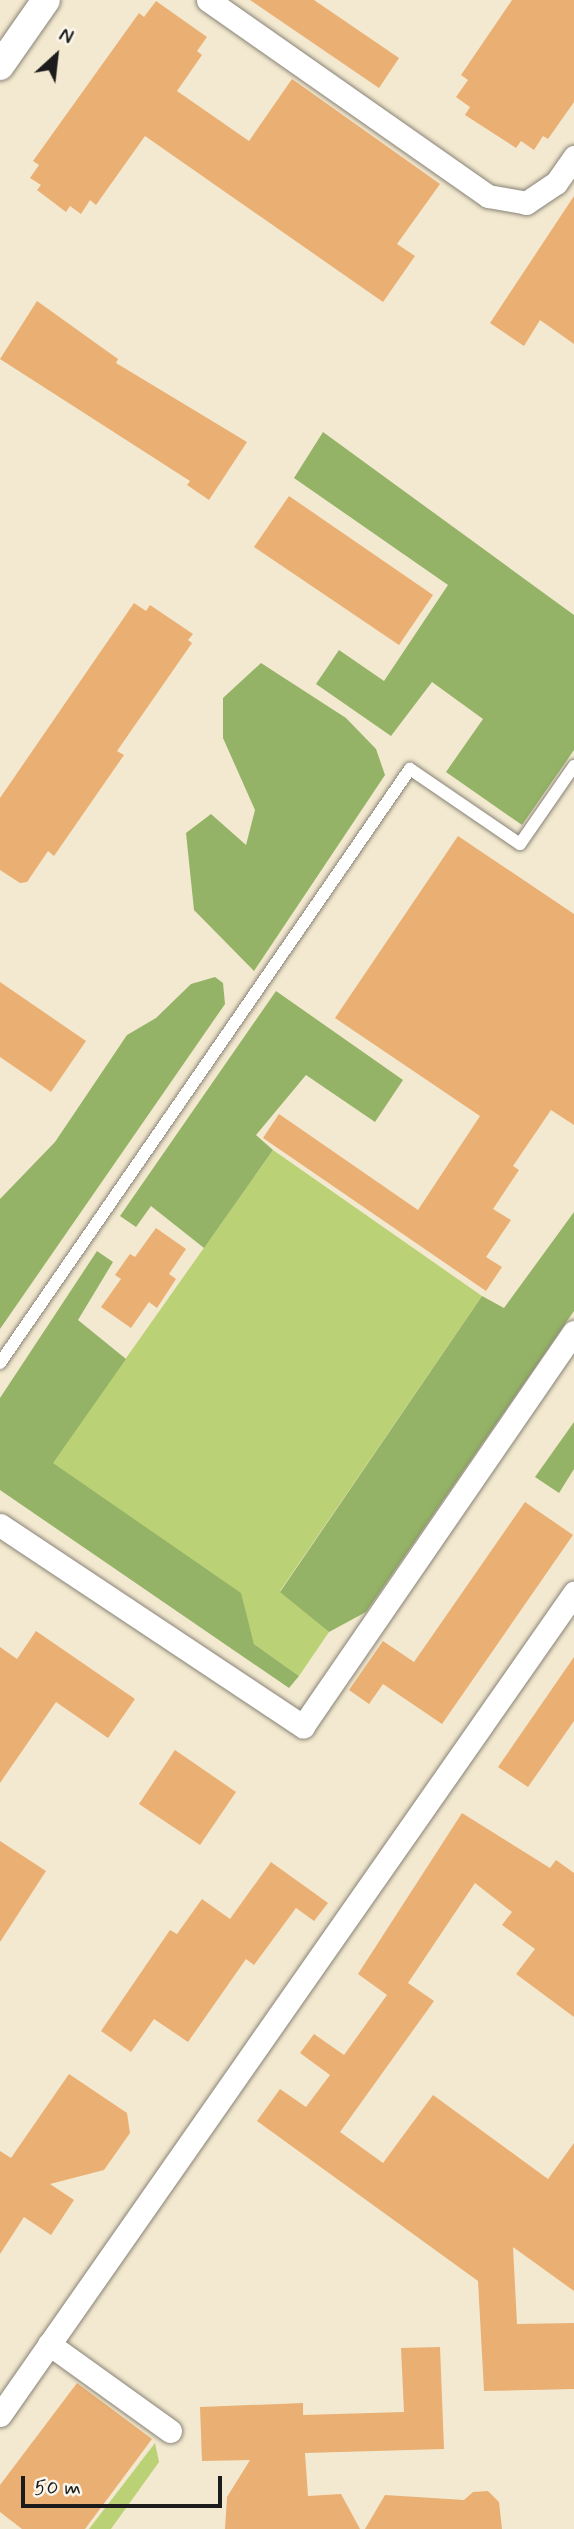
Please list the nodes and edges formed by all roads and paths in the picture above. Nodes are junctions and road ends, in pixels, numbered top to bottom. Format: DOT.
graph roads {
  1 [pos="46,0"];
  2 [pos="208,0"];
  3 [pos="0,66"];
  4 [pos="574,157"];
  5 [pos="574,766"];
  6 [pos="574,1332"];
  7 [pos="0,1363"];
  8 [pos="0,1525"];
  9 [pos="574,1593"];
  10 [pos="49,2344"];
  11 [pos="0,2415"];
  12 [pos="170,2431"];
  1 -- 3 [label="street"];
  2 -- 4 [label="street"];
  5 -- 7 [label="lane"];
  6 -- 8 [label="street"];
  9 -- 10 [label="street"];
  10 -- 11 [label="street"];
  10 -- 12 [label="street"];
}
